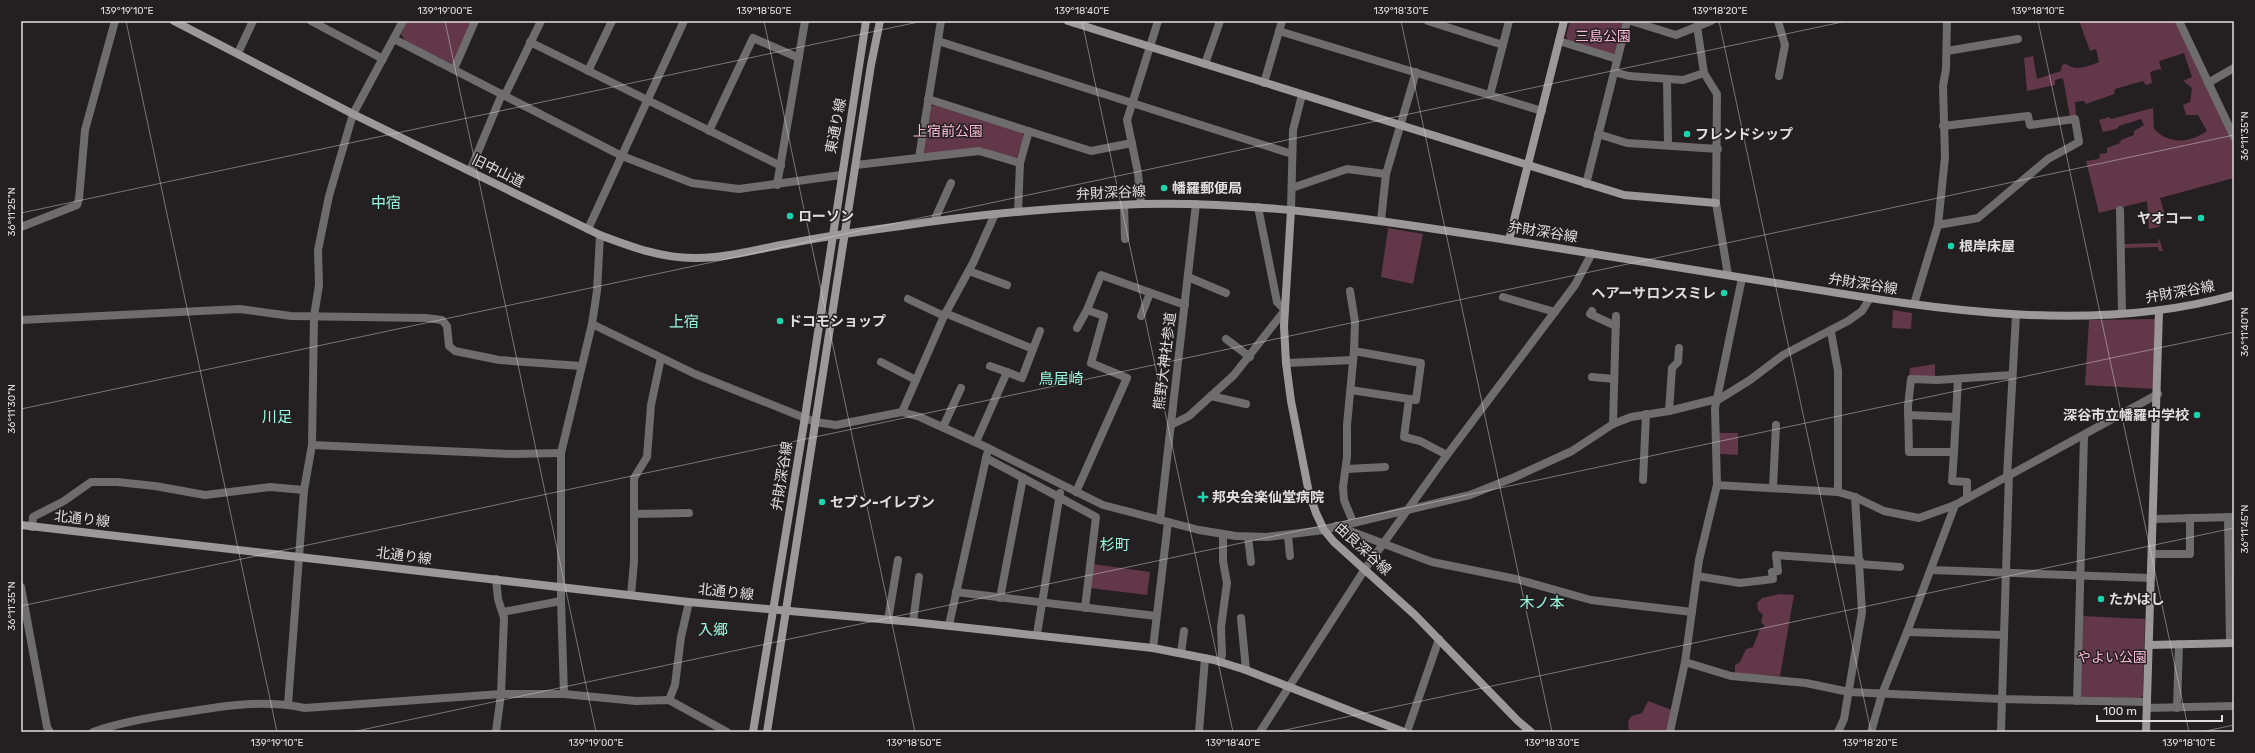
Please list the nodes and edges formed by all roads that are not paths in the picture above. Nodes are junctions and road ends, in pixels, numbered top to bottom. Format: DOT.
graph roads {
  1 [pos="115,21"];
  2 [pos="174,21"];
  3 [pos="253,21"];
  4 [pos="311,21"];
  5 [pos="403,21"];
  6 [pos="475,21"];
  7 [pos="540,21"];
  8 [pos="612,21"];
  9 [pos="684,21"];
  10 [pos="805,21"];
  11 [pos="866,21"];
  12 [pos="880,21"];
  13 [pos="941,21"];
  14 [pos="1068,21"];
  15 [pos="1158,21"];
  16 [pos="1220,21"];
  17 [pos="1282,21"];
  18 [pos="1428,21"];
  19 [pos="1509,21"];
  20 [pos="1564,21"];
  21 [pos="1627,21"];
  22 [pos="1631,21"];
  23 [pos="1711,21"];
  24 [pos="1778,21"];
  25 [pos="1947,21"];
  26 [pos="2179,21"];
  27 [pos="183,23"];
  28 [pos="1696,26"];
  29 [pos="1279,31"];
  30 [pos="394,39"];
  31 [pos="2018,39"];
  32 [pos="938,41"];
  33 [pos="1559,41"];
  34 [pos="530,42"];
  35 [pos="1503,45"];
  36 [pos="1150,47"];
  37 [pos="1947,51"];
  38 [pos="238,53"];
  39 [pos="799,58"];
  40 [pos="1617,59"];
  41 [pos="383,60"];
  42 [pos="1205,64"];
  43 [pos="2234,68"];
  44 [pos="454,69"];
  45 [pos="588,71"];
  46 [pos="1416,72"];
  47 [pos="1614,72"];
  48 [pos="1704,73"];
  49 [pos="1779,76"];
  50 [pos="1666,80"];
  51 [pos="1264,83"];
  52 [pos="2208,83"];
  53 [pos="503,94"];
  54 [pos="1302,95"];
  55 [pos="1490,95"];
  56 [pos="928,99"];
  57 [pos="647,100"];
  58 [pos="1132,103"];
  59 [pos="1542,111"];
  60 [pos="353,114"];
  61 [pos="1400,126"];
  62 [pos="1943,126"];
  63 [pos="709,131"];
  64 [pos="1030,131"];
  65 [pos="1598,134"];
  66 [pos="2234,137"];
  67 [pos="1132,143"];
  68 [pos="1668,145"];
  69 [pos="1718,149"];
  70 [pos="1292,154"];
  71 [pos="622,156"];
  72 [pos="919,158"];
  73 [pos="1020,163"];
  74 [pos="856,165"];
  75 [pos="781,166"];
  76 [pos="1528,166"];
  77 [pos="470,171"];
  78 [pos="1386,174"];
  79 [pos="841,175"];
  80 [pos="951,183"];
  81 [pos="1586,184"];
  82 [pos="778,186"];
  83 [pos="1292,188"];
  84 [pos="1716,203"];
  85 [pos="1141,204"];
  86 [pos="1196,204"];
  87 [pos="1124,205"];
  88 [pos="1258,207"];
  89 [pos="1291,210"];
  90 [pos="2120,210"];
  91 [pos="1018,212"];
  92 [pos="995,214"];
  93 [pos="1381,220"];
  94 [pos="934,221"];
  95 [pos="1938,226"];
  96 [pos="21,227"];
  97 [pos="588,230"];
  98 [pos="845,234"];
  99 [pos="600,235"];
  100 [pos="831,236"];
  101 [pos="1125,239"];
  102 [pos="1508,240"];
  103 [pos="1592,253"];
  104 [pos="969,271"];
  105 [pos="1728,275"];
  106 [pos="1188,277"];
  107 [pos="1742,278"];
  108 [pos="1007,285"];
  109 [pos="1350,291"];
  110 [pos="1150,293"];
  111 [pos="1226,293"];
  112 [pos="2234,295"];
  113 [pos="1503,297"];
  114 [pos="1870,298"];
  115 [pos="908,299"];
  116 [pos="1914,304"];
  117 [pos="1185,305"];
  118 [pos="1087,310"];
  119 [pos="1285,310"];
  120 [pos="1592,311"];
  121 [pos="2159,311"];
  122 [pos="1555,312"];
  123 [pos="2122,313"];
  124 [pos="945,314"];
  125 [pos="2016,315"];
  126 [pos="314,316"];
  127 [pos="1141,316"];
  128 [pos="1616,316"];
  129 [pos="21,320"];
  130 [pos="592,324"];
  131 [pos="1616,326"];
  132 [pos="1076,328"];
  133 [pos="1040,331"];
  134 [pos="1831,332"];
  135 [pos="1226,339"];
  136 [pos="1679,348"];
  137 [pos="1033,349"];
  138 [pos="1353,356"];
  139 [pos="1250,357"];
  140 [pos="661,358"];
  141 [pos="881,362"];
  142 [pos="1286,363"];
  143 [pos="581,366"];
  144 [pos="990,366"];
  145 [pos="1006,372"];
  146 [pos="2012,375"];
  147 [pos="1592,377"];
  148 [pos="1614,379"];
  149 [pos="1958,379"];
  150 [pos="916,380"];
  151 [pos="961,388"];
  152 [pos="1351,390"];
  153 [pos="2158,394"];
  154 [pos="1211,396"];
  155 [pos="1409,399"];
  156 [pos="1717,400"];
  157 [pos="1246,404"];
  158 [pos="1669,411"];
  159 [pos="902,412"];
  160 [pos="1646,414"];
  161 [pos="1908,415"];
  162 [pos="805,417"];
  163 [pos="1956,417"];
  164 [pos="816,422"];
  165 [pos="1613,424"];
  166 [pos="1776,424"];
  167 [pos="1171,425"];
  168 [pos="943,428"];
  169 [pos="2084,436"];
  170 [pos="976,442"];
  171 [pos="312,445"];
  172 [pos="988,448"];
  173 [pos="1954,452"];
  174 [pos="561,453"];
  175 [pos="1447,455"];
  176 [pos="986,458"];
  177 [pos="1385,467"];
  178 [pos="1346,469"];
  179 [pos="2008,475"];
  180 [pos="1023,478"];
  181 [pos="1644,480"];
  182 [pos="1062,485"];
  183 [pos="1717,485"];
  184 [pos="1773,488"];
  185 [pos="304,490"];
  186 [pos="1076,492"];
  187 [pos="1838,492"];
  188 [pos="1059,497"];
  189 [pos="1855,497"];
  190 [pos="1967,498"];
  191 [pos="1955,505"];
  192 [pos="1409,509"];
  193 [pos="688,513"];
  194 [pos="634,514"];
  195 [pos="2231,517"];
  196 [pos="2190,518"];
  197 [pos="2153,519"];
  198 [pos="1164,521"];
  199 [pos="1353,522"];
  200 [pos="21,526"];
  201 [pos="1337,526"];
  202 [pos="32,527"];
  203 [pos="1324,530"];
  204 [pos="1223,534"];
  205 [pos="1288,536"];
  206 [pos="1248,537"];
  207 [pos="1384,544"];
  208 [pos="2152,554"];
  209 [pos="298,556"];
  210 [pos="1290,556"];
  211 [pos="2231,559"];
  212 [pos="898,560"];
  213 [pos="1251,562"];
  214 [pos="1860,562"];
  215 [pos="1900,567"];
  216 [pos="1365,569"];
  217 [pos="1931,570"];
  218 [pos="2006,573"];
  219 [pos="2080,575"];
  220 [pos="1697,576"];
  221 [pos="919,577"];
  222 [pos="2151,578"];
  223 [pos="496,579"];
  224 [pos="562,586"];
  225 [pos="21,587"];
  226 [pos="956,592"];
  227 [pos="631,595"];
  228 [pos="1000,598"];
  229 [pos="2232,600"];
  230 [pos="561,601"];
  231 [pos="689,602"];
  232 [pos="1041,603"];
  233 [pos="1084,608"];
  234 [pos="773,610"];
  235 [pos="503,612"];
  236 [pos="785,612"];
  237 [pos="1692,612"];
  238 [pos="1156,616"];
  239 [pos="1241,618"];
  240 [pos="888,620"];
  241 [pos="913,622"];
  242 [pos="949,626"];
  243 [pos="1184,632"];
  244 [pos="1907,632"];
  245 [pos="1037,634"];
  246 [pos="2004,635"];
  247 [pos="1439,639"];
  248 [pos="2232,643"];
  249 [pos="2179,644"];
  250 [pos="2148,645"];
  251 [pos="1152,648"];
  252 [pos="1181,653"];
  253 [pos="1205,658"];
  254 [pos="1220,662"];
  255 [pos="1685,662"];
  256 [pos="1246,670"];
  257 [pos="1290,685"];
  258 [pos="1849,692"];
  259 [pos="501,694"];
  260 [pos="564,694"];
  261 [pos="1882,694"];
  262 [pos="2001,699"];
  263 [pos="669,700"];
  264 [pos="2077,701"];
  265 [pos="288,704"];
  266 [pos="2147,705"];
  267 [pos="2234,706"];
  268 [pos="2177,708"];
  269 [pos="50,732"];
  270 [pos="94,732"];
  271 [pos="496,732"];
  272 [pos="727,732"];
  273 [pos="753,732"];
  274 [pos="767,732"];
  275 [pos="1199,732"];
  276 [pos="1260,732"];
  277 [pos="1405,732"];
  278 [pos="1530,732"];
  279 [pos="1670,732"];
  280 [pos="1838,732"];
  281 [pos="1871,732"];
  282 [pos="2001,732"];
  283 [pos="2146,732"];
  1 -- 96 [label="street"];
  2 -- 27 [label="main road, 旧中山道"];
  3 -- 38 [label="street"];
  4 -- 41 [label="street"];
  5 -- 30 [label="street"];
  6 -- 44 [label="street"];
  7 -- 34 [label="street"];
  8 -- 45 [label="street"];
  9 -- 57 [label="street"];
  10 -- 39 [label="street"];
  11 -- 79 [label="main road, 東通り線"];
  12 -- 74 [label="main road, 東通り線"];
  13 -- 32 [label="street"];
  14 -- 36 [label="main road"];
  15 -- 36 [label="street"];
  16 -- 42 [label="street"];
  17 -- 29 [label="street"];
  18 -- 35 [label="street"];
  19 -- 35 [label="street"];
  20 -- 33 [label="main road"];
  21 -- 40 [label="street"];
  22 -- 28 [label="street"];
  23 -- 28 [label="street"];
  24 -- 49 [label="street"];
  25 -- 37 [label="street"];
  26 -- 52 [label="street"];
  27 -- 38 [label="main road, 旧中山道"];
  28 -- 48 [label="street"];
  29 -- 46 [label="street"];
  29 -- 51 [label="street"];
  30 -- 41 [label="street"];
  30 -- 44 [label="street"];
  31 -- 37 [label="street"];
  32 -- 56 [label="street"];
  32 -- 58 [label="street"];
  33 -- 40 [label="street"];
  33 -- 59 [label="main road"];
  34 -- 45 [label="street"];
  34 -- 53 [label="street"];
  35 -- 55 [label="street"];
  36 -- 42 [label="main road"];
  36 -- 58 [label="street"];
  37 -- 62 [label="street"];
  38 -- 60 [label="main road, 旧中山道"];
  39 -- 63 [label="street"];
  39 -- 75 [label="street"];
  40 -- 47 [label="street"];
  41 -- 60 [label="street"];
  42 -- 51 [label="main road"];
  43 -- 52 [label="street"];
  44 -- 53 [label="street"];
  45 -- 57 [label="street"];
  46 -- 55 [label="street"];
  46 -- 61 [label="street"];
  47 -- 50 [label="street"];
  47 -- 65 [label="street"];
  48 -- 50 [label="street"];
  48 -- 69 [label="street"];
  50 -- 68 [label="street"];
  51 -- 54 [label="main road"];
  52 -- 66 [label="street"];
  53 -- 71 [label="street"];
  53 -- 77 [label="street"];
  54 -- 61 [label="main road"];
  54 -- 70 [label="street"];
  55 -- 59 [label="street"];
  56 -- 64 [label="street"];
  56 -- 72 [label="street"];
  57 -- 63 [label="street"];
  57 -- 71 [label="street"];
  58 -- 67 [label="street"];
  58 -- 70 [label="street"];
  59 -- 76 [label="main road"];
  60 -- 77 [label="main road, 旧中山道"];
  60 -- 126 [label="street"];
  61 -- 76 [label="main road"];
  61 -- 78 [label="street"];
  62 -- 95 [label="street"];
  62 -- 95 [label="street"];
  63 -- 75 [label="street"];
  64 -- 67 [label="street"];
  64 -- 73 [label="street"];
  65 -- 68 [label="street"];
  65 -- 81 [label="street"];
  67 -- 85 [label="street"];
  68 -- 69 [label="street"];
  69 -- 84 [label="street"];
  70 -- 83 [label="street"];
  71 -- 82 [label="street"];
  71 -- 97 [label="street"];
  72 -- 73 [label="street"];
  72 -- 74 [label="street"];
  73 -- 91 [label="street"];
  74 -- 98 [label="main road, 東通り線"];
  75 -- 82 [label="street"];
  76 -- 81 [label="main road"];
  76 -- 102 [label="main road"];
  77 -- 97 [label="main road, 旧中山道"];
  78 -- 83 [label="street"];
  78 -- 93 [label="street"];
  79 -- 82 [label="street"];
  79 -- 100 [label="main road, 東通り線"];
  80 -- 94 [label="street"];
  81 -- 84 [label="main road"];
  83 -- 89 [label="street"];
  84 -- 105 [label="street"];
  85 -- 86 [label="main road, 弁財深谷線"];
  85 -- 87 [label="main road, 弁財深谷線"];
  86 -- 88 [label="main road, 弁財深谷線"];
  86 -- 106 [label="street, 熊野大神社参道"];
  87 -- 91 [label="main road, 弁財深谷線"];
  87 -- 101 [label="street"];
  88 -- 89 [label="main road, 弁財深谷線"];
  88 -- 119 [label="street"];
  89 -- 93 [label="main road, 弁財深谷線"];
  89 -- 119 [label="main road, 由良深谷線"];
  90 -- 123 [label="street"];
  91 -- 92 [label="main road, 弁財深谷線"];
  92 -- 94 [label="main road, 弁財深谷線"];
  92 -- 104 [label="street"];
  93 -- 102 [label="main road, 弁財深谷線"];
  94 -- 98 [label="main road, 弁財深谷線"];
  95 -- 116 [label="street"];
  97 -- 99 [label="main road, 旧中山道"];
  98 -- 100 [label="main road, 弁財深谷線"];
  98 -- 164 [label="main road, 弁財深谷線"];
  99 -- 100 [label="main road, 旧中山道"];
  99 -- 130 [label="street"];
  100 -- 162 [label="main road, 弁財深谷線"];
  102 -- 103 [label="main road, 弁財深谷線"];
  103 -- 105 [label="main road, 弁財深谷線"];
  103 -- 122 [label="street"];
  104 -- 108 [label="street"];
  104 -- 124 [label="street"];
  105 -- 107 [label="main road, 弁財深谷線"];
  106 -- 111 [label="street"];
  106 -- 117 [label="street, 熊野大神社参道"];
  107 -- 114 [label="main road, 弁財深谷線"];
  107 -- 156 [label="street"];
  109 -- 138 [label="street"];
  110 -- 117 [label="street"];
  110 -- 118 [label="street"];
  110 -- 127 [label="street"];
  112 -- 121 [label="main road, 弁財深谷線"];
  113 -- 122 [label="street"];
  114 -- 116 [label="main road, 弁財深谷線"];
  114 -- 134 [label="street"];
  115 -- 124 [label="street"];
  116 -- 125 [label="main road, 弁財深谷線"];
  117 -- 167 [label="street, 熊野大神社参道"];
  118 -- 132 [label="street"];
  118 -- 186 [label="street"];
  119 -- 139 [label="street"];
  119 -- 142 [label="main road, 由良深谷線"];
  120 -- 131 [label="street"];
  121 -- 123 [label="main road, 弁財深谷線"];
  121 -- 153 [label="main road"];
  122 -- 175 [label="street"];
  123 -- 125 [label="main road, 弁財深谷線"];
  124 -- 137 [label="street"];
  124 -- 150 [label="street"];
  125 -- 146 [label="street"];
  126 -- 129 [label="street"];
  126 -- 143 [label="street"];
  126 -- 171 [label="street"];
  128 -- 131 [label="street"];
  130 -- 140 [label="street"];
  130 -- 143 [label="street"];
  131 -- 148 [label="street"];
  133 -- 137 [label="street"];
  134 -- 156 [label="street"];
  134 -- 187 [label="street"];
  135 -- 139 [label="street"];
  136 -- 158 [label="street"];
  137 -- 145 [label="street"];
  138 -- 142 [label="street"];
  138 -- 152 [label="street"];
  138 -- 155 [label="street"];
  139 -- 154 [label="street"];
  140 -- 162 [label="street"];
  140 -- 194 [label="street"];
  141 -- 150 [label="street"];
  142 -- 203 [label="main road, 由良深谷線"];
  143 -- 174 [label="street"];
  144 -- 145 [label="street"];
  145 -- 170 [label="street"];
  146 -- 149 [label="street"];
  146 -- 179 [label="street"];
  147 -- 148 [label="street"];
  148 -- 165 [label="street"];
  149 -- 161 [label="street"];
  149 -- 163 [label="street"];
  150 -- 159 [label="street"];
  151 -- 168 [label="street"];
  152 -- 155 [label="street"];
  152 -- 178 [label="street"];
  153 -- 169 [label="street"];
  153 -- 197 [label="main road"];
  154 -- 157 [label="street"];
  154 -- 167 [label="street"];
  155 -- 175 [label="street"];
  156 -- 158 [label="street"];
  156 -- 183 [label="street"];
  158 -- 160 [label="street"];
  159 -- 164 [label="street"];
  159 -- 168 [label="street"];
  160 -- 165 [label="street"];
  160 -- 181 [label="street"];
  161 -- 163 [label="street"];
  161 -- 173 [label="street"];
  162 -- 164 [label="street"];
  162 -- 234 [label="main road, 弁財深谷線"];
  163 -- 173 [label="street"];
  164 -- 236 [label="main road, 弁財深谷線"];
  165 -- 192 [label="street"];
  166 -- 184 [label="street"];
  167 -- 198 [label="street, 熊野大神社参道"];
  168 -- 170 [label="street"];
  169 -- 179 [label="street"];
  169 -- 219 [label="street"];
  170 -- 172 [label="street"];
  171 -- 174 [label="street"];
  171 -- 185 [label="street"];
  172 -- 176 [label="street"];
  172 -- 182 [label="street"];
  173 -- 190 [label="street"];
  174 -- 224 [label="street"];
  175 -- 192 [label="street"];
  176 -- 180 [label="street"];
  176 -- 226 [label="street"];
  177 -- 178 [label="street"];
  178 -- 199 [label="street"];
  179 -- 190 [label="street"];
  179 -- 218 [label="street"];
  180 -- 188 [label="street"];
  180 -- 228 [label="street"];
  182 -- 186 [label="street"];
  182 -- 188 [label="street"];
  183 -- 184 [label="street"];
  183 -- 220 [label="street"];
  184 -- 187 [label="street"];
  185 -- 202 [label="street"];
  185 -- 209 [label="street"];
  186 -- 198 [label="street"];
  187 -- 189 [label="street"];
  188 -- 232 [label="street"];
  188 -- 233 [label="street"];
  189 -- 191 [label="street"];
  189 -- 214 [label="street"];
  190 -- 191 [label="street"];
  191 -- 217 [label="street"];
  192 -- 199 [label="street"];
  192 -- 207 [label="street"];
  193 -- 194 [label="street"];
  194 -- 227 [label="street"];
  195 -- 196 [label="street"];
  195 -- 211 [label="street"];
  196 -- 197 [label="street"];
  196 -- 208 [label="street"];
  197 -- 208 [label="main road"];
  198 -- 204 [label="street"];
  198 -- 238 [label="street, 熊野大神社参道"];
  199 -- 201 [label="street"];
  200 -- 202 [label="main road, 北通り線"];
  201 -- 203 [label="street"];
  201 -- 207 [label="street"];
  202 -- 209 [label="main road, 北通り線"];
  203 -- 205 [label="street"];
  203 -- 216 [label="main road, 由良深谷線"];
  204 -- 206 [label="street"];
  204 -- 254 [label="street"];
  205 -- 206 [label="street"];
  205 -- 210 [label="street"];
  206 -- 213 [label="street"];
  207 -- 216 [label="street"];
  207 -- 237 [label="street"];
  208 -- 222 [label="main road"];
  209 -- 223 [label="main road, 北通り線"];
  209 -- 265 [label="street"];
  211 -- 229 [label="street"];
  212 -- 240 [label="street"];
  214 -- 215 [label="street"];
  214 -- 220 [label="street"];
  214 -- 258 [label="street"];
  216 -- 247 [label="main road, 由良深谷線"];
  216 -- 257 [label="street"];
  217 -- 218 [label="street"];
  217 -- 244 [label="street"];
  218 -- 219 [label="street"];
  218 -- 246 [label="street"];
  219 -- 222 [label="street"];
  219 -- 264 [label="street"];
  220 -- 237 [label="street"];
  221 -- 241 [label="street"];
  222 -- 250 [label="main road"];
  223 -- 224 [label="main road, 北通り線"];
  223 -- 235 [label="street"];
  224 -- 227 [label="main road, 北通り線"];
  224 -- 230 [label="street"];
  225 -- 269 [label="street"];
  226 -- 228 [label="street"];
  226 -- 242 [label="street"];
  227 -- 231 [label="main road, 北通り線"];
  228 -- 232 [label="street"];
  229 -- 248 [label="street"];
  230 -- 235 [label="street"];
  230 -- 260 [label="street"];
  231 -- 234 [label="main road, 北通り線"];
  231 -- 263 [label="street"];
  232 -- 233 [label="street"];
  232 -- 245 [label="street"];
  233 -- 238 [label="street"];
  234 -- 236 [label="main road, 北通り線"];
  234 -- 273 [label="main road, 弁財深谷線"];
  235 -- 259 [label="street"];
  236 -- 240 [label="main road, 北通り線"];
  236 -- 274 [label="main road, 弁財深谷線"];
  237 -- 255 [label="street"];
  238 -- 251 [label="street, 熊野大神社参道"];
  239 -- 256 [label="street"];
  240 -- 241 [label="main road, 北通り線"];
  241 -- 242 [label="main road, 北通り線"];
  242 -- 245 [label="main road, 北通り線"];
  243 -- 252 [label="street"];
  244 -- 246 [label="street"];
  244 -- 261 [label="street"];
  245 -- 251 [label="main road, 北通り線"];
  246 -- 262 [label="street"];
  247 -- 277 [label="street"];
  247 -- 278 [label="main road, 由良深谷線"];
  248 -- 249 [label="main road"];
  249 -- 250 [label="main road"];
  249 -- 268 [label="street"];
  250 -- 266 [label="main road"];
  251 -- 252 [label="main road, 北通り線"];
  252 -- 253 [label="main road, 北通り線"];
  253 -- 254 [label="main road, 北通り線"];
  253 -- 275 [label="street"];
  254 -- 256 [label="main road, 北通り線"];
  255 -- 258 [label="street"];
  255 -- 279 [label="street"];
  256 -- 257 [label="main road, 北通り線"];
  257 -- 276 [label="street"];
  257 -- 277 [label="main road, 北通り線"];
  258 -- 261 [label="street"];
  258 -- 280 [label="street"];
  259 -- 260 [label="street"];
  259 -- 265 [label="street"];
  259 -- 271 [label="street"];
  260 -- 263 [label="street"];
  261 -- 262 [label="street"];
  261 -- 281 [label="street"];
  262 -- 264 [label="street"];
  262 -- 282 [label="street"];
  263 -- 272 [label="street"];
  264 -- 266 [label="street"];
  265 -- 270 [label="street"];
  266 -- 268 [label="street"];
  266 -- 283 [label="main road"];
  267 -- 268 [label="street"];
}
